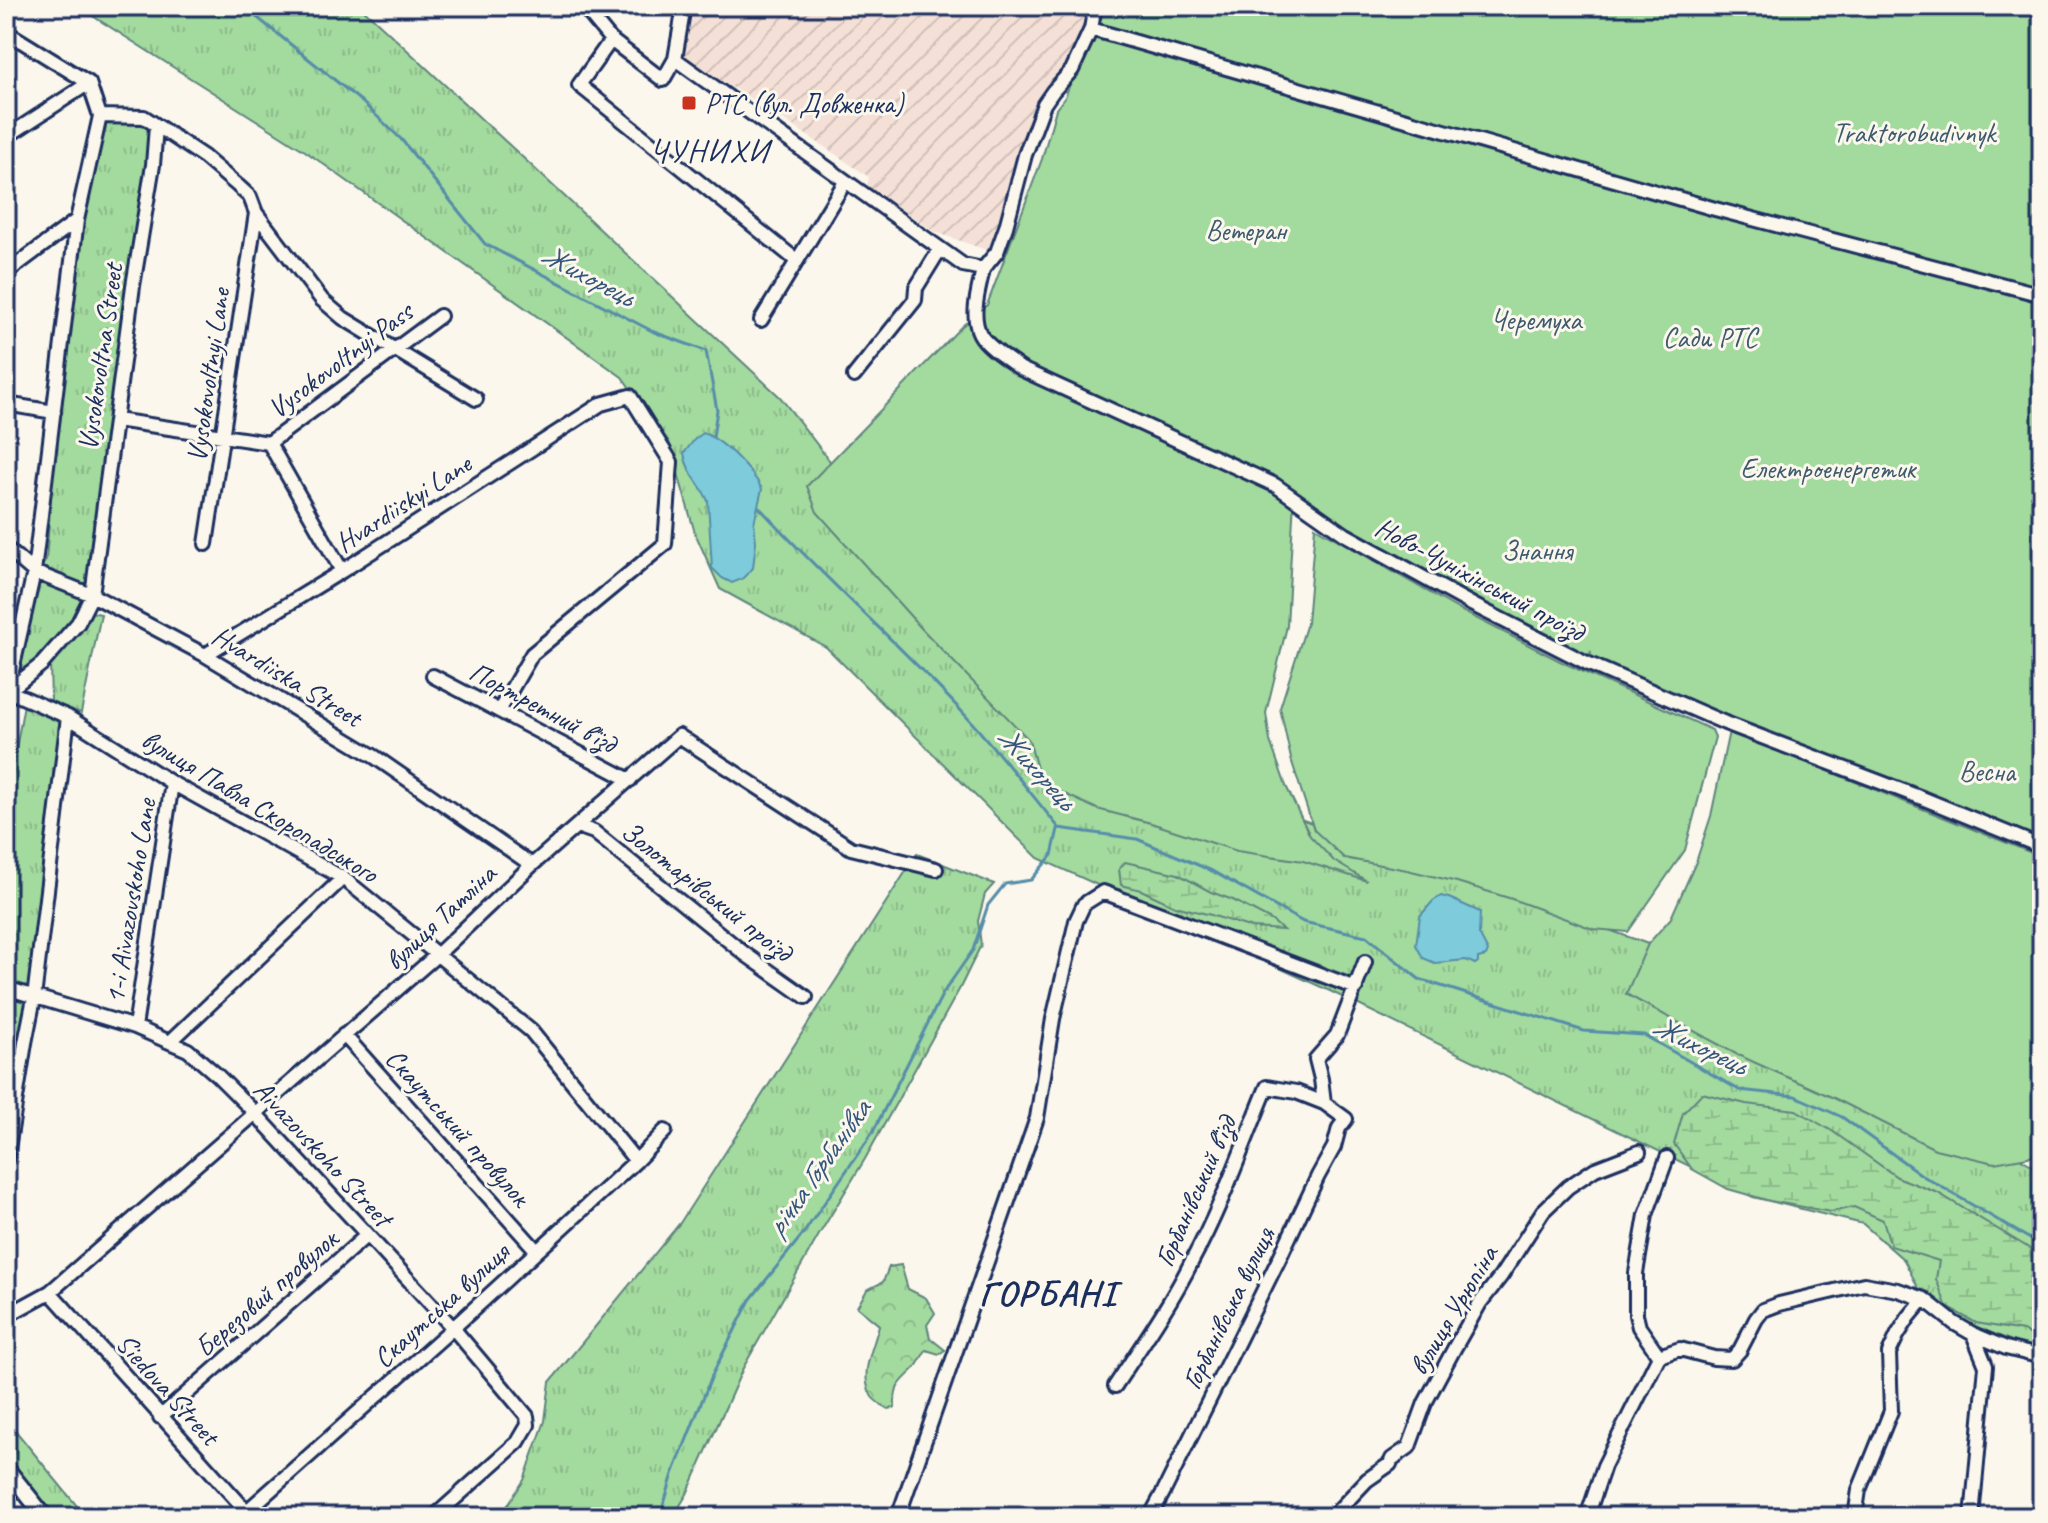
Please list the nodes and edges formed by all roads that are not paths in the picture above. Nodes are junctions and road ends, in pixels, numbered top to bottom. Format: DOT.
graph roads {
  1 [pos="583,6"];
  2 [pos="684,6"];
  3 [pos="1095,6"];
  4 [pos="1091,29"];
  5 [pos="13,36"];
  6 [pos="611,40"];
  7 [pos="675,59"];
  8 [pos="89,83"];
  9 [pos="100,116"];
  10 [pos="156,126"];
  11 [pos="6,137"];
  12 [pos="845,182"];
  13 [pos="256,213"];
  14 [pos="77,220"];
  15 [pos="940,249"];
  16 [pos="796,260"];
  17 [pos="983,269"];
  18 [pos="6,273"];
  19 [pos="2042,295"];
  20 [pos="440,316"];
  21 [pos="761,320"];
  22 [pos="396,349"];
  23 [pos="854,376"];
  24 [pos="476,399"];
  25 [pos="6,404"];
  26 [pos="54,412"];
  27 [pos="116,420"];
  28 [pos="223,437"];
  29 [pos="269,443"];
  30 [pos="206,544"];
  31 [pos="6,548"];
  32 [pos="342,571"];
  33 [pos="34,572"];
  34 [pos="92,595"];
  35 [pos="205,655"];
  36 [pos="433,676"];
  37 [pos="7,693"];
  38 [pos="499,711"];
  39 [pos="68,717"];
  40 [pos="630,780"];
  41 [pos="172,783"];
  42 [pos="577,826"];
  43 [pos="2042,847"];
  44 [pos="532,865"];
  45 [pos="936,869"];
  46 [pos="343,878"];
  47 [pos="438,954"];
  48 [pos="1365,962"];
  49 [pos="6,988"];
  50 [pos="1356,988"];
  51 [pos="806,997"];
  52 [pos="34,998"];
  53 [pos="135,1027"];
  54 [pos="344,1035"];
  55 [pos="171,1041"];
  56 [pos="1324,1103"];
  57 [pos="255,1113"];
  58 [pos="1346,1119"];
  59 [pos="665,1131"];
  60 [pos="1639,1152"];
  61 [pos="1667,1158"];
  62 [pos="6,1161"];
  63 [pos="636,1161"];
  64 [pos="366,1236"];
  65 [pos="537,1251"];
  66 [pos="50,1292"];
  67 [pos="1924,1299"];
  68 [pos="6,1316"];
  69 [pos="453,1328"];
  70 [pos="1973,1334"];
  71 [pos="1659,1356"];
  72 [pos="2042,1357"];
  73 [pos="1115,1386"];
  74 [pos="160,1417"];
  75 [pos="6,1468"];
  76 [pos="249,1514"];
  77 [pos="45,1517"];
  78 [pos="434,1517"];
  79 [pos="898,1517"];
  80 [pos="1150,1517"];
  81 [pos="1332,1517"];
  82 [pos="1587,1517"];
  83 [pos="1855,1517"];
  84 [pos="1972,1517"];
  1 -- 6 [label="street"];
  2 -- 7 [label="street"];
  3 -- 4 [label="street"];
  4 -- 17 [label="street"];
  4 -- 19 [label="street"];
  5 -- 8 [label="street"];
  6 -- 7 [label="street"];
  6 -- 16 [label="street"];
  7 -- 12 [label="street"];
  8 -- 9 [label="street"];
  8 -- 11 [label="street"];
  9 -- 10 [label="street"];
  9 -- 14 [label="street, Vysokovoltna Street"];
  10 -- 13 [label="street"];
  10 -- 27 [label="street, Vysokovoltna Street"];
  12 -- 15 [label="street"];
  12 -- 16 [label="street"];
  13 -- 22 [label="street"];
  13 -- 28 [label="street, Vysokovoltnyi Lane"];
  14 -- 18 [label="street"];
  14 -- 26 [label="street, Vysokovoltna Street"];
  15 -- 17 [label="street"];
  15 -- 23 [label="street"];
  16 -- 21 [label="street"];
  17 -- 43 [label="street, Ново-Чуніхінський проїзд"];
  20 -- 22 [label="street, Vysokovoltnyi Pass"];
  22 -- 24 [label="street"];
  22 -- 29 [label="street, Vysokovoltnyi Pass"];
  25 -- 26 [label="street"];
  26 -- 33 [label="street, Vysokovoltna Street"];
  27 -- 28 [label="street"];
  27 -- 34 [label="street, Vysokovoltna Street"];
  28 -- 29 [label="street"];
  28 -- 30 [label="street, Vysokovoltnyi Lane"];
  29 -- 32 [label="street"];
  31 -- 33 [label="street, Hvardiiska Street"];
  32 -- 35 [label="street, Hvardiiskyi Lane"];
  32 -- 38 [label="street, Hvardiiskyi Lane"];
  33 -- 34 [label="street, Hvardiiska Street"];
  33 -- 37 [label="street, Vysokovoltna Street"];
  34 -- 35 [label="street, Hvardiiska Street"];
  34 -- 37 [label="street"];
  35 -- 44 [label="street, Hvardiiska Street"];
  36 -- 38 [label="street, Портретний в'їзд"];
  37 -- 39 [label="street, вулиця Павла Скоропадського"];
  38 -- 40 [label="street, Портретний в'їзд"];
  39 -- 41 [label="street, вулиця Павла Скоропадського"];
  39 -- 52 [label="street"];
  40 -- 42 [label="street, вулиця Татліна"];
  40 -- 45 [label="street, вулиця Татліна"];
  41 -- 46 [label="street, вулиця Павла Скоропадського"];
  41 -- 53 [label="street, 1-i Aivazovskoho Lane"];
  42 -- 44 [label="street, вулиця Татліна"];
  42 -- 51 [label="street, Золотарівський проїзд"];
  44 -- 47 [label="street, вулиця Татліна"];
  46 -- 47 [label="street, вулиця Павла Скоропадського"];
  46 -- 55 [label="street"];
  47 -- 54 [label="street, вулиця Татліна"];
  47 -- 63 [label="street, вулиця Павла Скоропадського"];
  48 -- 50 [label="street"];
  49 -- 52 [label="street, Aivazovskoho Street"];
  50 -- 56 [label="street"];
  50 -- 79 [label="street"];
  52 -- 53 [label="street, Aivazovskoho Street"];
  52 -- 62 [label="street"];
  53 -- 55 [label="street, Aivazovskoho Street"];
  54 -- 57 [label="street, вулиця Татліна"];
  54 -- 65 [label="street, Скаутський провулок"];
  55 -- 57 [label="street, Aivazovskoho Street"];
  56 -- 58 [label="street, Горбанівський в'їзд"];
  56 -- 73 [label="street, Горбанівський в'їзд"];
  57 -- 64 [label="street, Aivazovskoho Street"];
  57 -- 66 [label="street, вулиця Татліна"];
  58 -- 80 [label="street, Горбанівська вулиця"];
  59 -- 63 [label="street, Скаутська вулиця"];
  60 -- 81 [label="street, вулиця Урюпіна"];
  61 -- 71 [label="street"];
  63 -- 65 [label="street, Скаутська вулиця"];
  64 -- 69 [label="street, Aivazovskoho Street"];
  64 -- 74 [label="street, Березовий провулок"];
  65 -- 69 [label="street, Скаутська вулиця"];
  66 -- 68 [label="street, вулиця Татліна"];
  66 -- 74 [label="street, Siedova Street"];
  67 -- 70 [label="street"];
  67 -- 71 [label="street"];
  67 -- 83 [label="street"];
  69 -- 76 [label="street, Скаутська вулиця"];
  69 -- 78 [label="street, Aivazovskoho Street"];
  70 -- 72 [label="street"];
  70 -- 84 [label="street"];
  71 -- 82 [label="street"];
  74 -- 76 [label="street, Siedova Street"];
  75 -- 77 [label="main road"];
}
